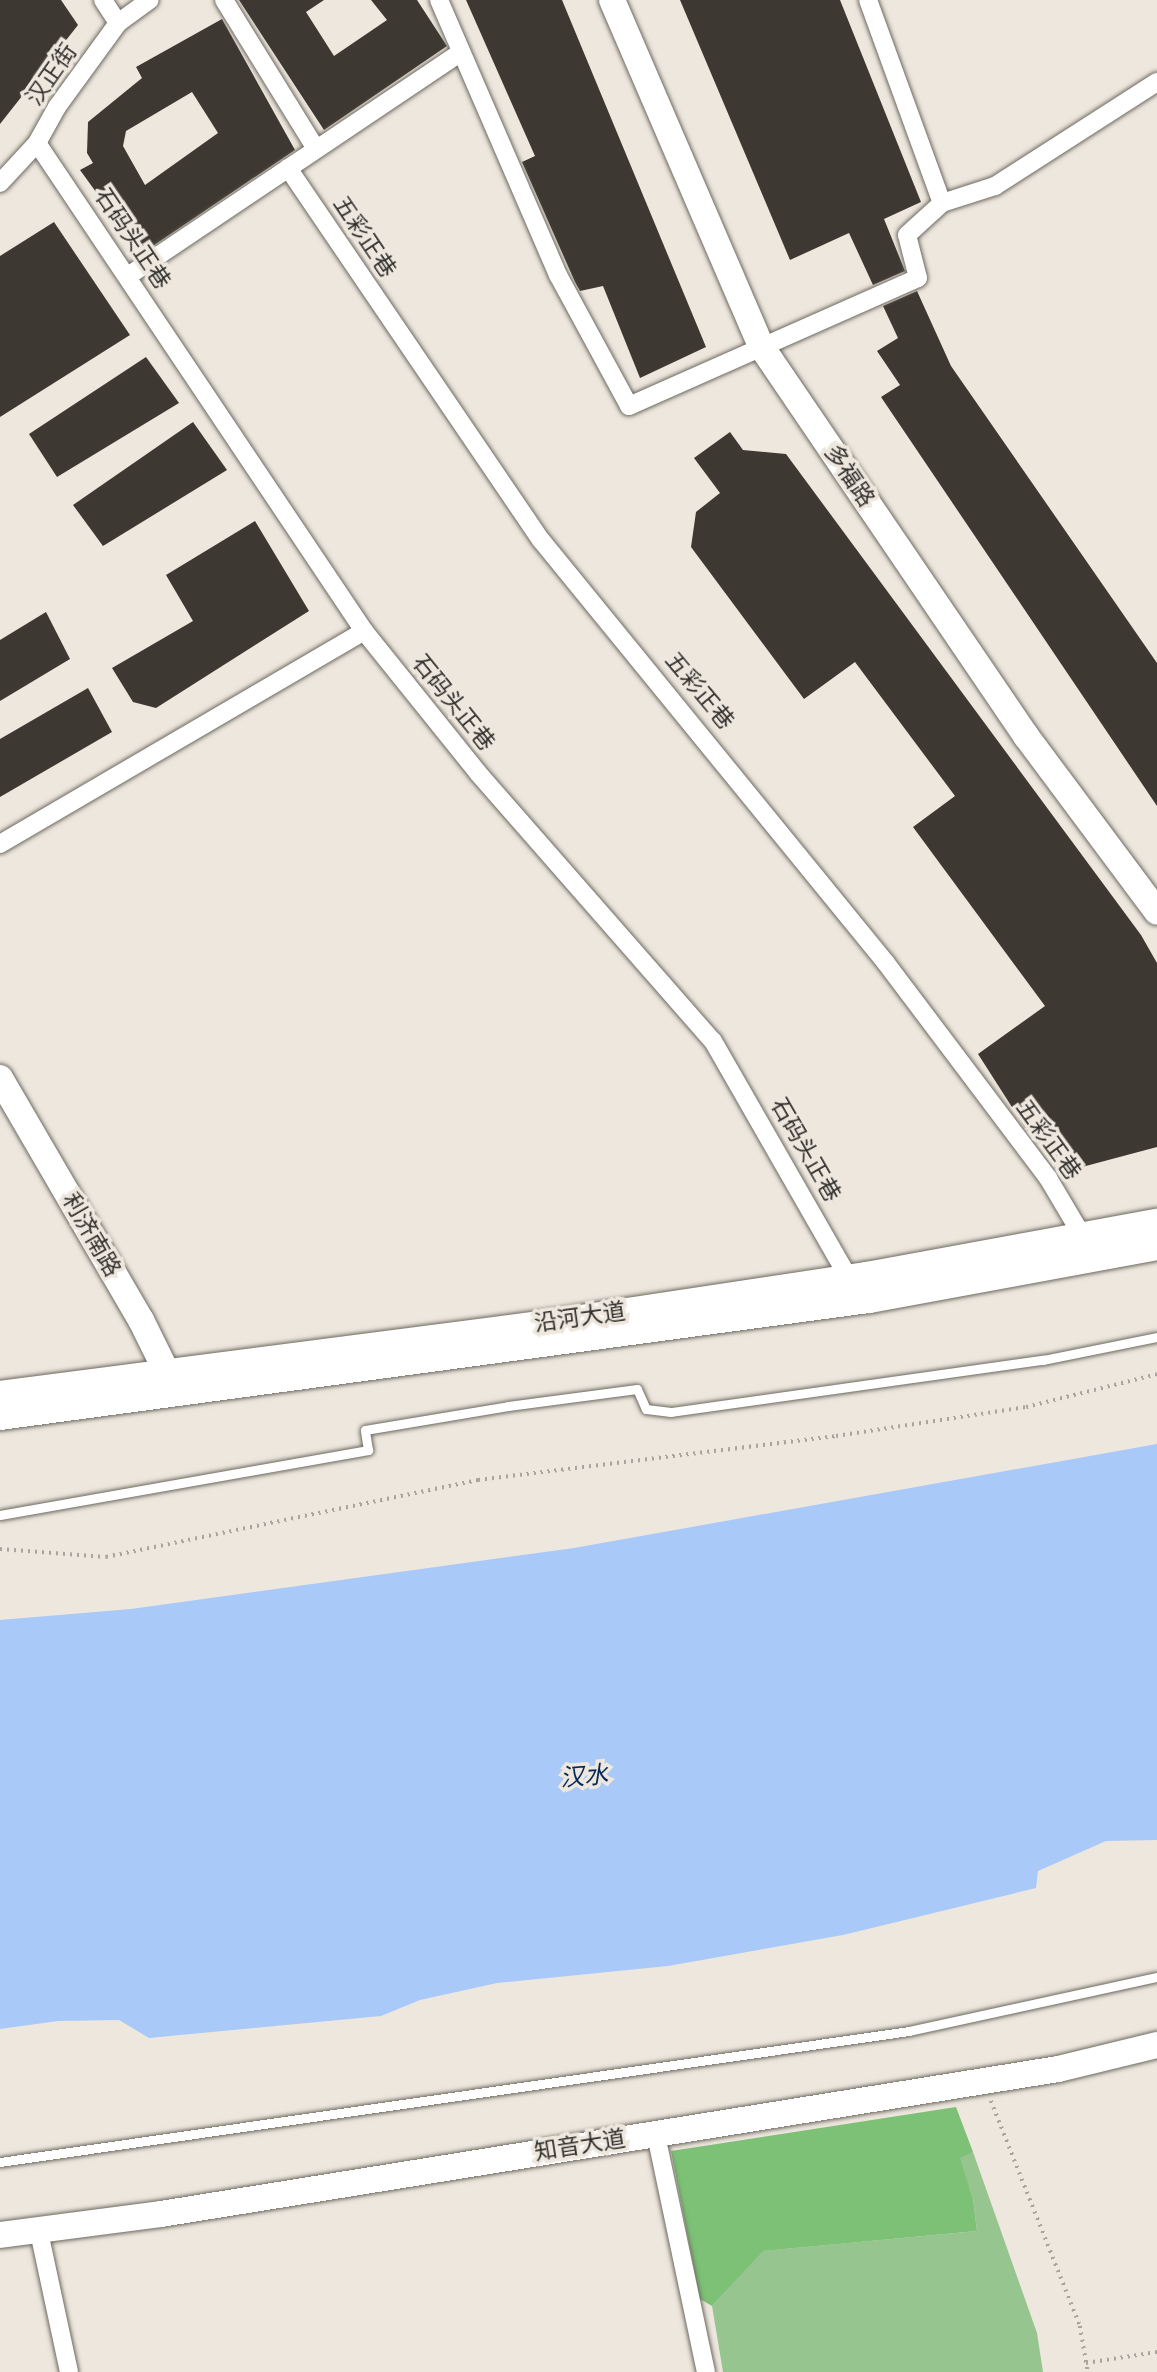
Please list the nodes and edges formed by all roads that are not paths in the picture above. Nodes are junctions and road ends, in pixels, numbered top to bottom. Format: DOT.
graph roads {
  1 [pos="103,0"];
  2 [pos="150,0"];
  3 [pos="224,0"];
  4 [pos="439,0"];
  5 [pos="612,0"];
  6 [pos="868,0"];
  7 [pos="118,23"];
  8 [pos="461,52"];
  9 [pos="1157,82"];
  10 [pos="37,143"];
  11 [pos="316,149"];
  12 [pos="288,168"];
  13 [pos="0,183"];
  14 [pos="942,203"];
  15 [pos="128,276"];
  16 [pos="761,346"];
  17 [pos="364,631"];
  18 [pos="0,844"];
  19 [pos="1157,912"];
  20 [pos="0,1078"];
  21 [pos="1157,1222"];
  22 [pos="1083,1237"];
  23 [pos="1157,1247"];
  24 [pos="849,1278"];
  25 [pos="1157,1337"];
  26 [pos="172,1383"];
  27 [pos="0,1394"];
  28 [pos="0,1417"];
  29 [pos="0,1515"];
  30 [pos="1157,1977"];
  31 [pos="1157,2045"];
  32 [pos="656,2135"];
  33 [pos="0,2162"];
  34 [pos="39,2232"];
  35 [pos="0,2235"];
  36 [pos="69,2372"];
  37 [pos="706,2372"];
  1 -- 7 [label="street"];
  2 -- 7 [label="street, 汉正街"];
  3 -- 11 [label="street"];
  4 -- 8 [label="street"];
  5 -- 16 [label="main road, 多福路"];
  6 -- 14 [label="street"];
  7 -- 10 [label="street, 汉正街"];
  8 -- 11 [label="street"];
  8 -- 16 [label="street"];
  9 -- 14 [label="street"];
  10 -- 13 [label="street, 汉正街"];
  10 -- 15 [label="street, 石码头正巷"];
  11 -- 12 [label="street"];
  12 -- 15 [label="street"];
  12 -- 22 [label="street, 五彩正巷"];
  14 -- 16 [label="street"];
  15 -- 17 [label="street, 石码头正巷"];
  16 -- 19 [label="main road, 多福路"];
  17 -- 18 [label="street"];
  17 -- 24 [label="street, 石码头正巷"];
  20 -- 26 [label="main road, 利济南路"];
  21 -- 22 [label="main road, 沿河大道"];
  22 -- 24 [label="main road, 沿河大道"];
  23 -- 26 [label="main road, 沿河大道"];
  24 -- 26 [label="main road, 沿河大道"];
  25 -- 29 [label="lane"];
  26 -- 27 [label="main road, 沿河大道"];
  26 -- 28 [label="main road, 沿河大道"];
  30 -- 33 [label="lane"];
  31 -- 32 [label="main road, 知音大道"];
  32 -- 34 [label="main road, 知音大道"];
  32 -- 37 [label="street"];
  34 -- 35 [label="main road, 知音大道"];
  34 -- 36 [label="street"];
}
